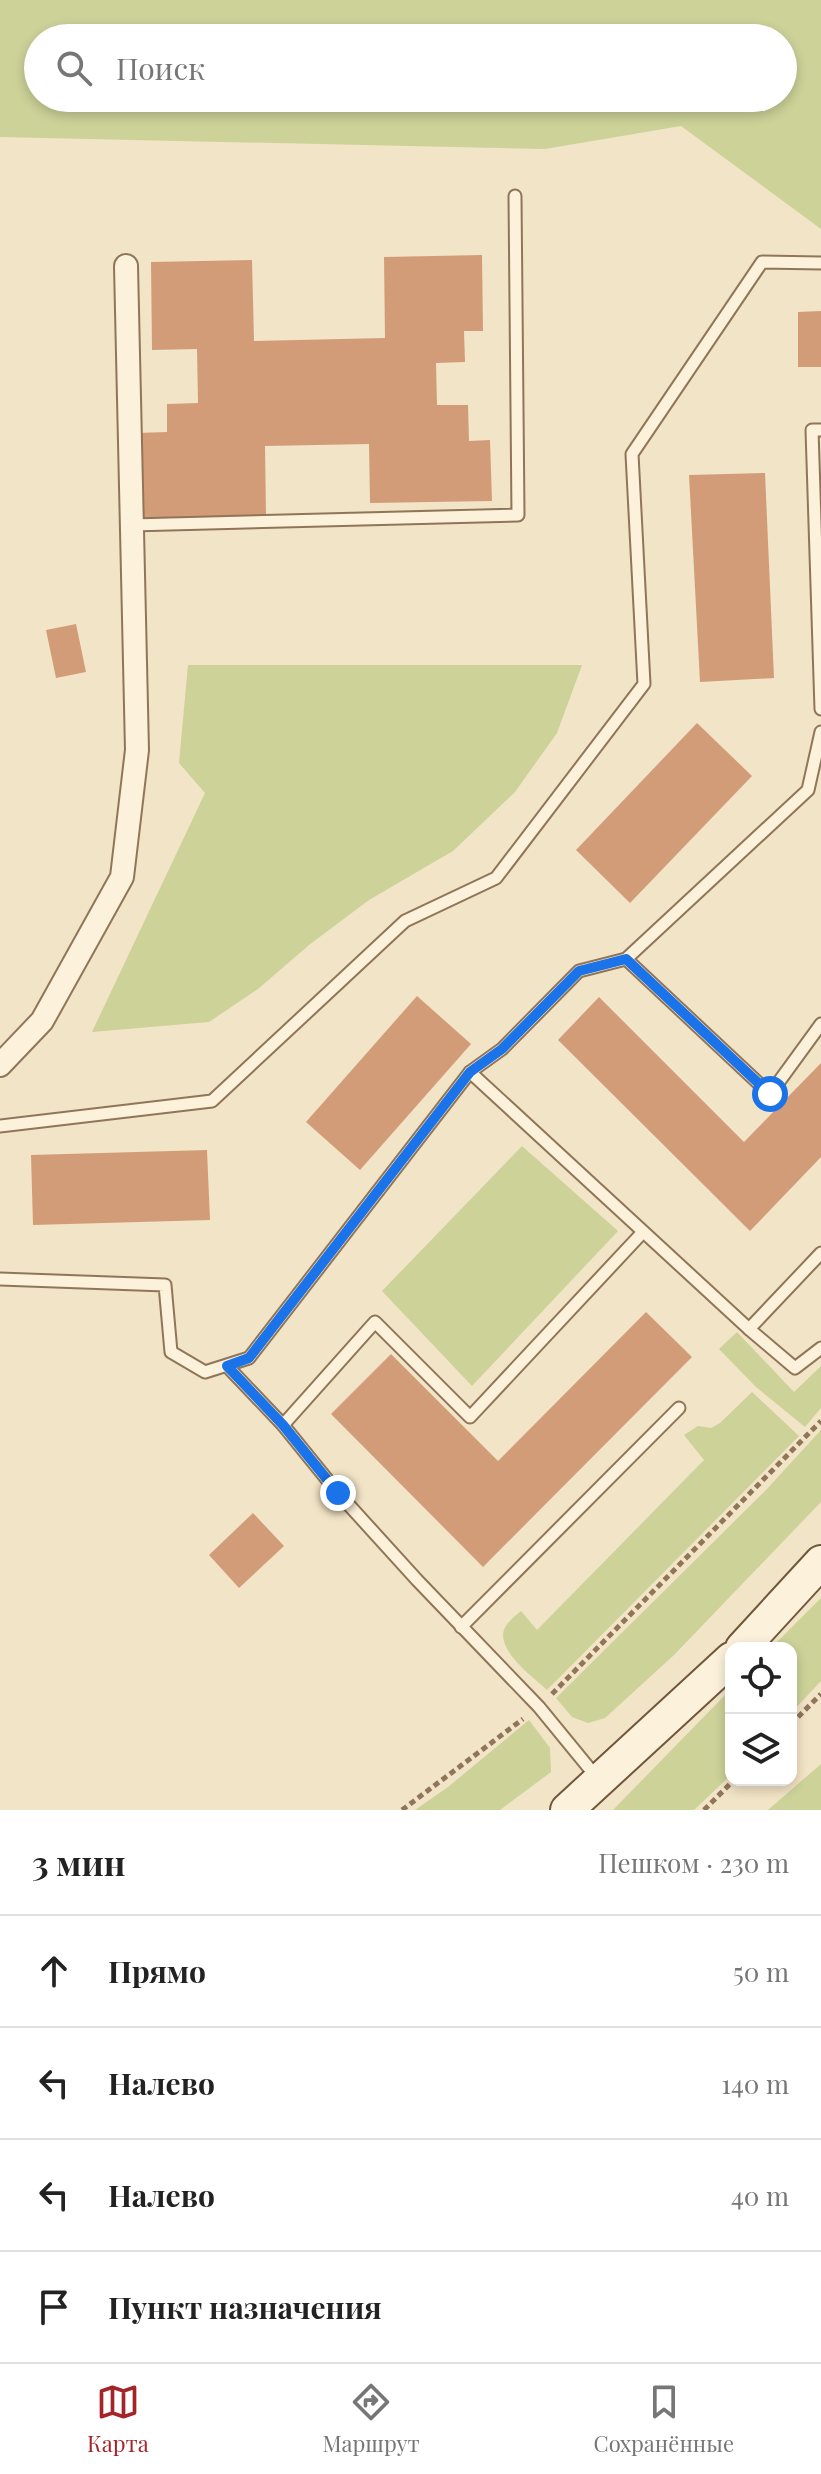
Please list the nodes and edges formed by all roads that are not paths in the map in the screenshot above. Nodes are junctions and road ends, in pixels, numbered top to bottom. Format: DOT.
graph roads {
  1 [pos="515,196"];
  2 [pos="821,263"];
  3 [pos="126,266"];
  4 [pos="821,430"];
  5 [pos="132,525"];
  6 [pos="821,709"];
  7 [pos="821,732"];
  8 [pos="626,959"];
  9 [pos="821,1024"];
  10 [pos="0,1065"];
  11 [pos="470,1072"];
  12 [pos="0,1126"];
  13 [pos="643,1232"];
  14 [pos="821,1253"];
  15 [pos="0,1279"];
  16 [pos="749,1329"];
  17 [pos="821,1348"];
  18 [pos="227,1366"];
  19 [pos="679,1408"];
  20 [pos="283,1425"];
  21 [pos="821,1562"];
  22 [pos="461,1627"];
  23 [pos="748,1642"];
  24 [pos="725,1664"];
  25 [pos="598,1780"];
  26 [pos="567,1810"];
  1 -- 5 [label="lane"];
  2 -- 12 [label="lane"];
  3 -- 5 [label="street"];
  4 -- 6 [label="lane"];
  5 -- 10 [label="street"];
  7 -- 8 [label="lane"];
  8 -- 9 [label="lane"];
  8 -- 11 [label="lane"];
  11 -- 13 [label="lane"];
  11 -- 18 [label="lane"];
  13 -- 16 [label="lane"];
  13 -- 20 [label="lane"];
  14 -- 16 [label="lane"];
  15 -- 18 [label="lane"];
  16 -- 17 [label="lane"];
  18 -- 20 [label="lane"];
  19 -- 22 [label="lane"];
  20 -- 22 [label="lane"];
  21 -- 23 [label="main road"];
  22 -- 25 [label="lane"];
  24 -- 25 [label="main road"];
  25 -- 26 [label="main road"];
}
